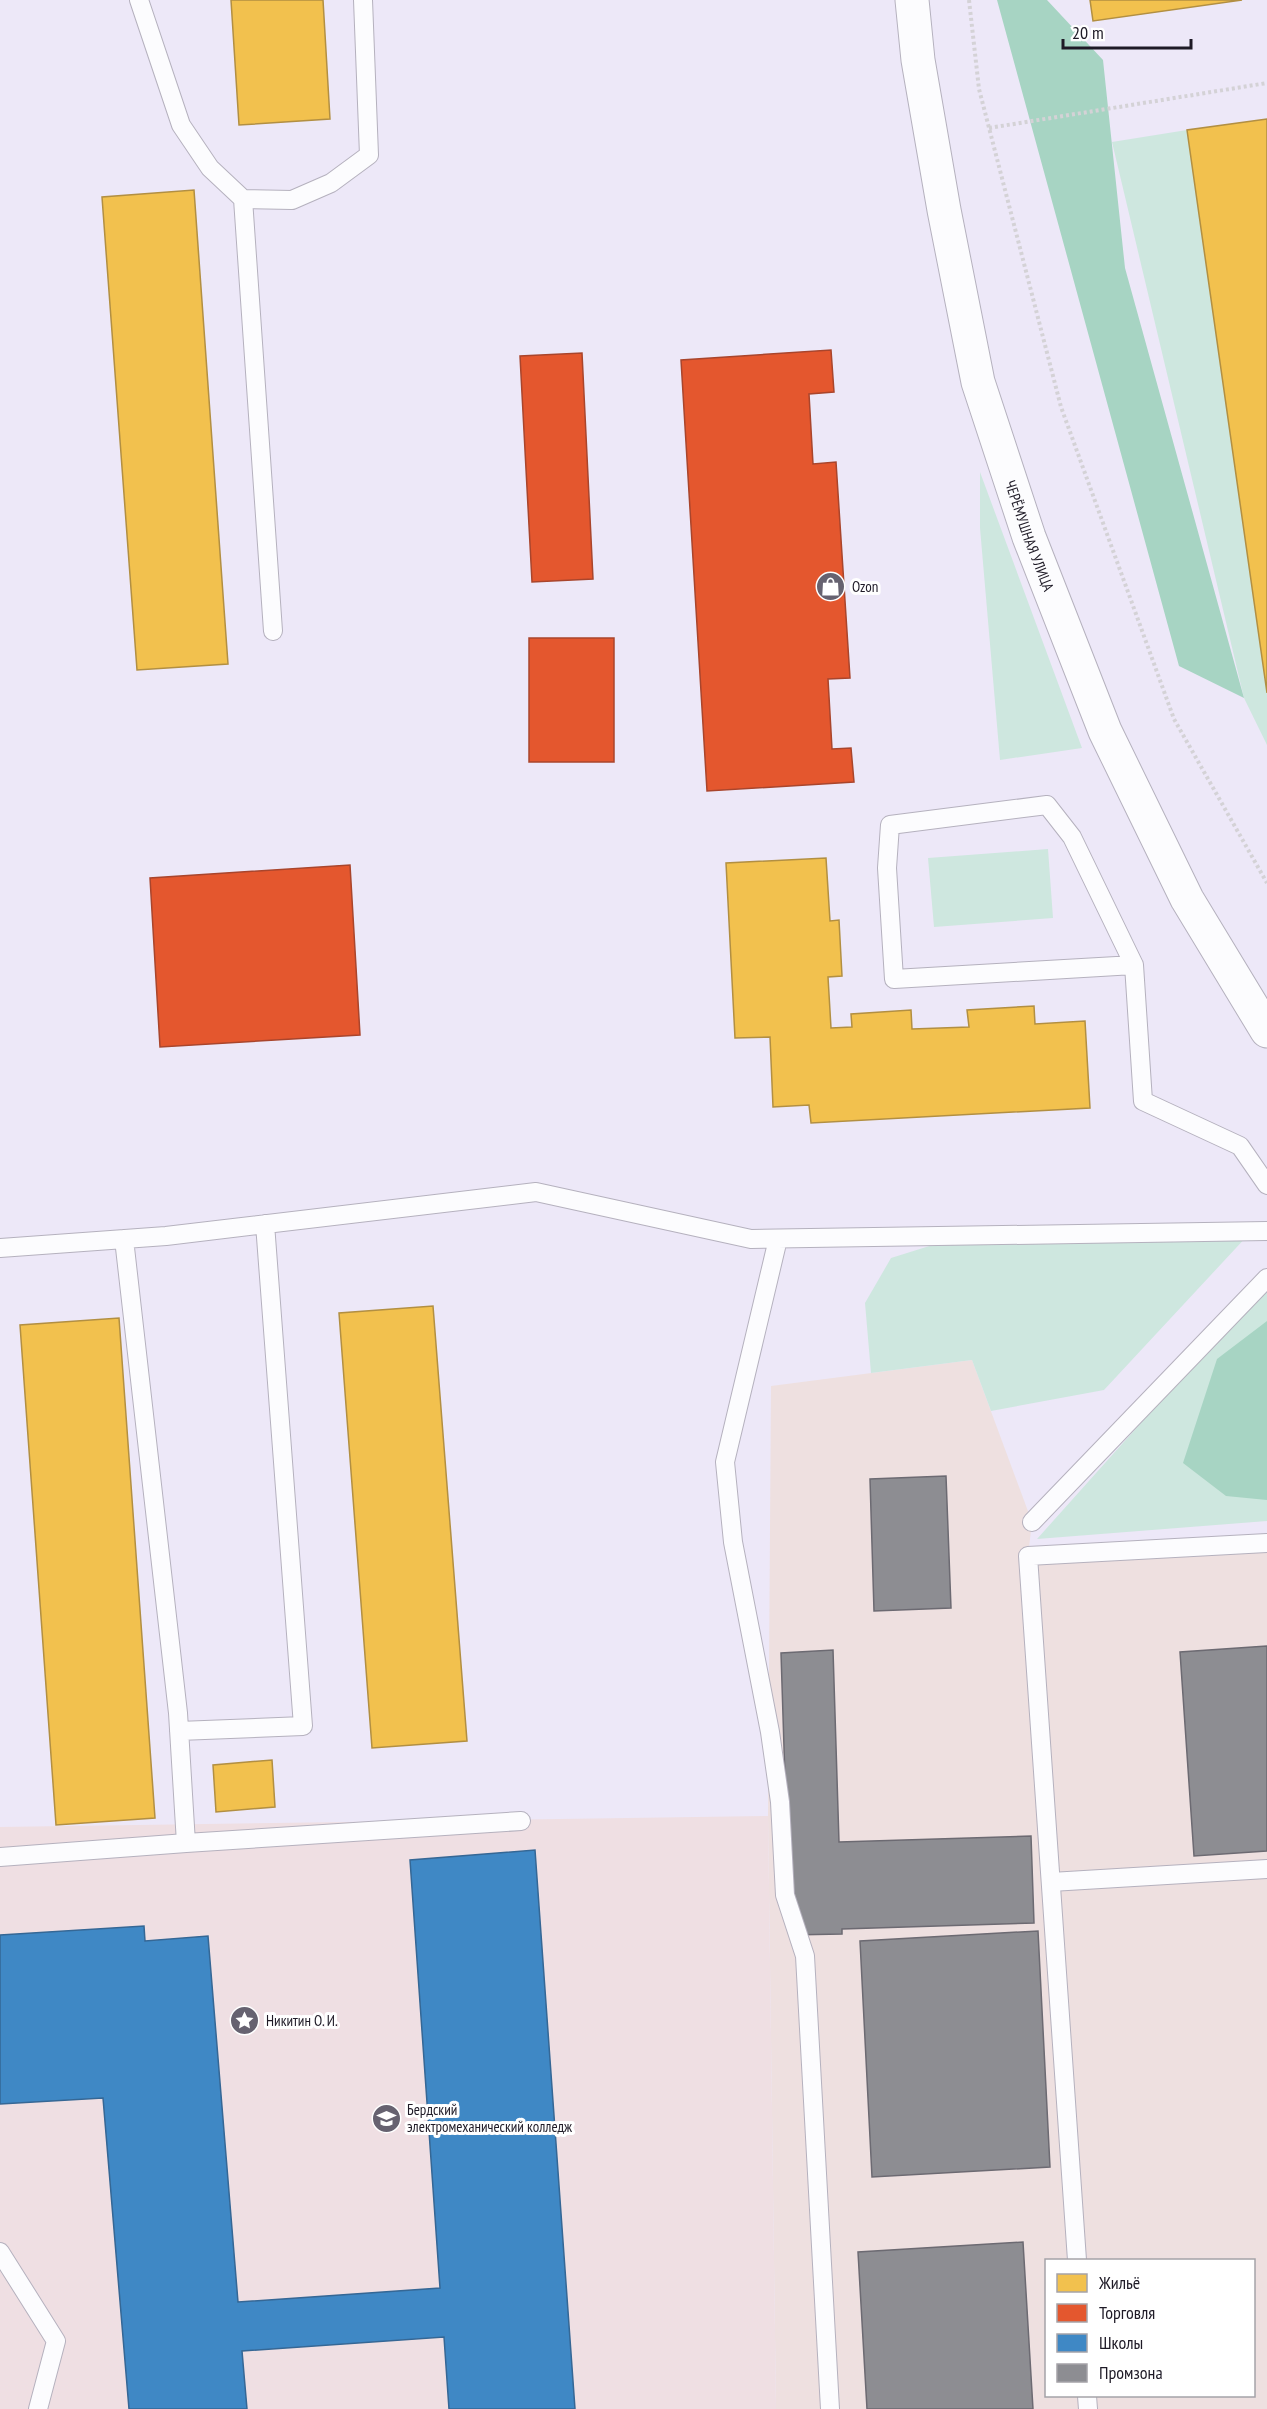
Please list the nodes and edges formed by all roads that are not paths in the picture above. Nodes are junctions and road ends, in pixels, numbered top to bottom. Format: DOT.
graph roads {
  1 [pos="139,0"];
  2 [pos="363,0"];
  3 [pos="912,0"];
  4 [pos="243,200"];
  5 [pos="273,631"];
  6 [pos="1134,965"];
  7 [pos="1267,1031"];
  8 [pos="1267,1185"];
  9 [pos="265,1224"];
  10 [pos="1267,1231"];
  11 [pos="124,1239"];
  12 [pos="778,1239"];
  13 [pos="0,1248"];
  14 [pos="1267,1278"];
  15 [pos="1032,1522"];
  16 [pos="1267,1543"];
  17 [pos="178,1731"];
  18 [pos="521,1821"];
  19 [pos="186,1843"];
  20 [pos="0,1857"];
  21 [pos="1267,1869"];
  22 [pos="1051,1882"];
  23 [pos="0,2252"];
  24 [pos="1077,2259"];
  25 [pos="38,2409"];
  26 [pos="831,2409"];
  1 -- 4 [label="lane"];
  2 -- 4 [label="lane"];
  3 -- 7 [label="street, ЧЕРЁМУШНАЯ УЛИЦА"];
  4 -- 5 [label="lane"];
  6 -- 6 [label="lane"];
  6 -- 8 [label="lane"];
  9 -- 11 [label="lane"];
  9 -- 12 [label="lane"];
  9 -- 17 [label="lane"];
  10 -- 12 [label="lane"];
  11 -- 13 [label="lane"];
  11 -- 17 [label="lane"];
  12 -- 26 [label="lane"];
  14 -- 15 [label="lane"];
  16 -- 22 [label="lane"];
  17 -- 19 [label="lane"];
  18 -- 19 [label="lane"];
  19 -- 20 [label="lane"];
  21 -- 22 [label="lane"];
  22 -- 24 [label="lane"];
  23 -- 25 [label="lane"];
}
